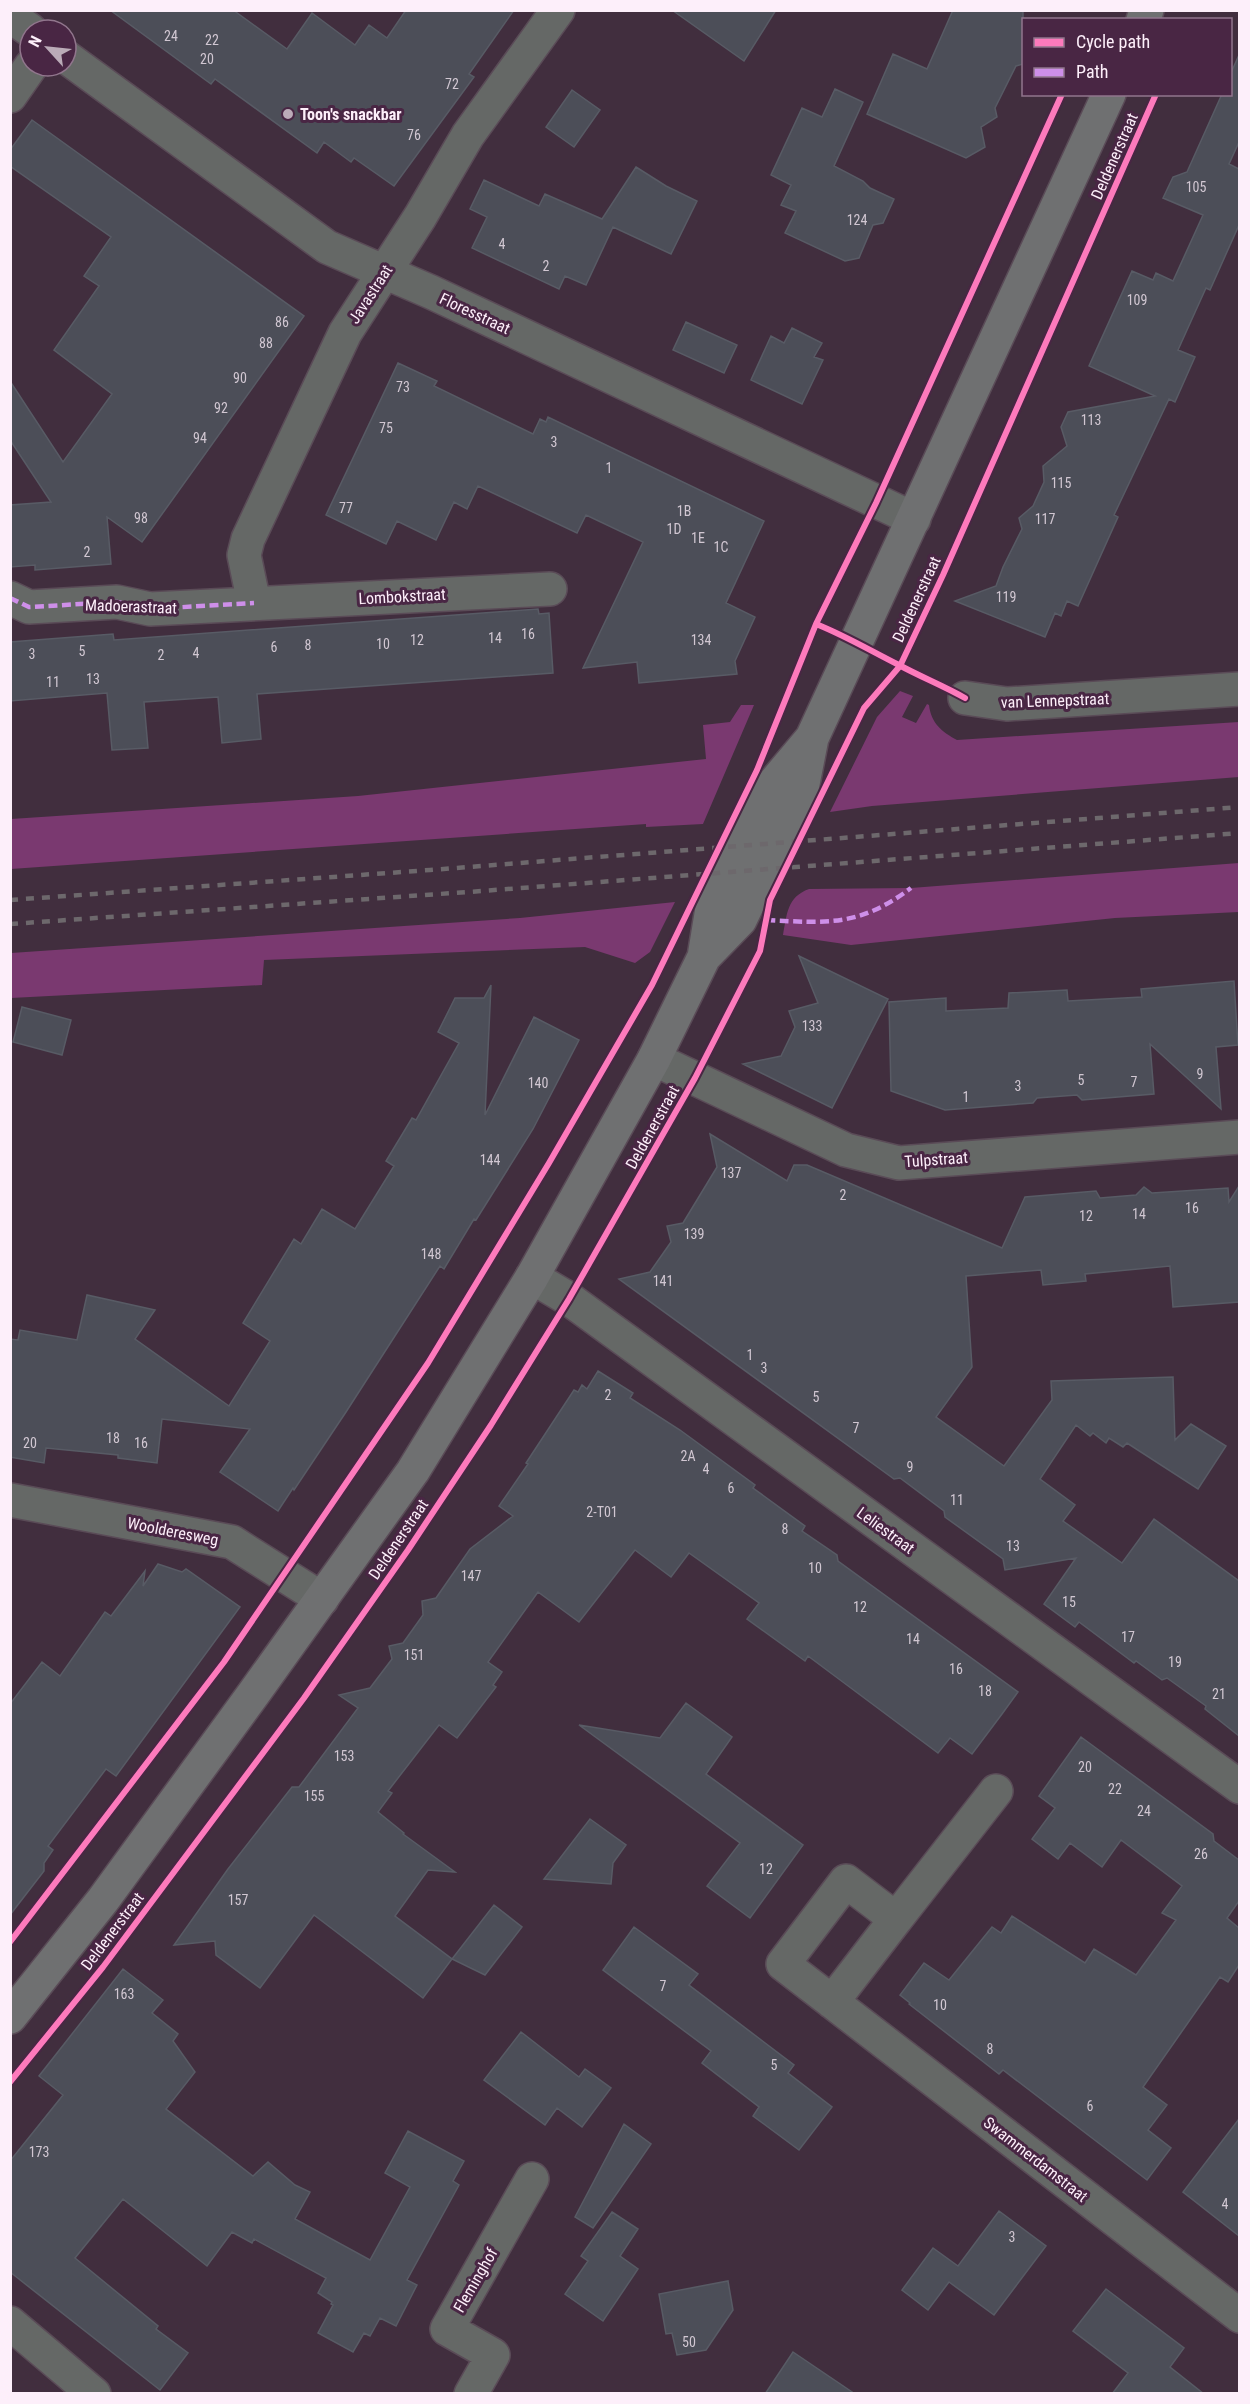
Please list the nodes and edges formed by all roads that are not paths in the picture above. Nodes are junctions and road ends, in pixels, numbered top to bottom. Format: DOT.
graph roads {
  1 [pos="558,10"];
  2 [pos="78,66"];
  3 [pos="23,78"];
  4 [pos="10,96"];
  5 [pos="1108,96"];
  6 [pos="385,272"];
  7 [pos="914,519"];
  8 [pos="550,589"];
  9 [pos="10,598"];
  10 [pos="254,603"];
  11 [pos="1239,689"];
  12 [pos="965,698"];
  13 [pos="654,1059"];
  14 [pos="1239,1137"];
  15 [pos="532,1277"];
  16 [pos="10,1500"];
  17 [pos="322,1599"];
  18 [pos="1239,1786"];
  19 [pos="996,1791"];
  20 [pos="896,1919"];
  21 [pos="832,2002"];
  22 [pos="10,2017"];
  23 [pos="532,2180"];
  24 [pos="1239,2316"];
  25 [pos="10,2323"];
  26 [pos="94,2394"];
  27 [pos="471,2394"];
  1 -- 6 [label="street, Javastraat"];
  2 -- 6 [label="street, Floresstraat"];
  3 -- 4 [label="street"];
  5 -- 7 [label="main road, Deldenerstraat"];
  6 -- 7 [label="street, Floresstraat"];
  6 -- 10 [label="street, Javastraat"];
  7 -- 13 [label="main road, Deldenerstraat"];
  8 -- 10 [label="street, Lombokstraat"];
  9 -- 10 [label="street, Madoerastraat"];
  11 -- 12 [label="street, van Lennepstraat"];
  13 -- 14 [label="street, Tulpstraat"];
  13 -- 15 [label="main road, Deldenerstraat"];
  15 -- 17 [label="main road, Deldenerstraat"];
  15 -- 18 [label="street, Leliestraat"];
  16 -- 17 [label="street, Woolderesweg"];
  17 -- 22 [label="main road, Deldenerstraat"];
  19 -- 20 [label="street"];
  20 -- 21 [label="street"];
  20 -- 21 [label="street, Swammerdamstraat"];
  21 -- 24 [label="street, Swammerdamstraat"];
  23 -- 27 [label="street, Fleminghof"];
  25 -- 26 [label="street"];
}
